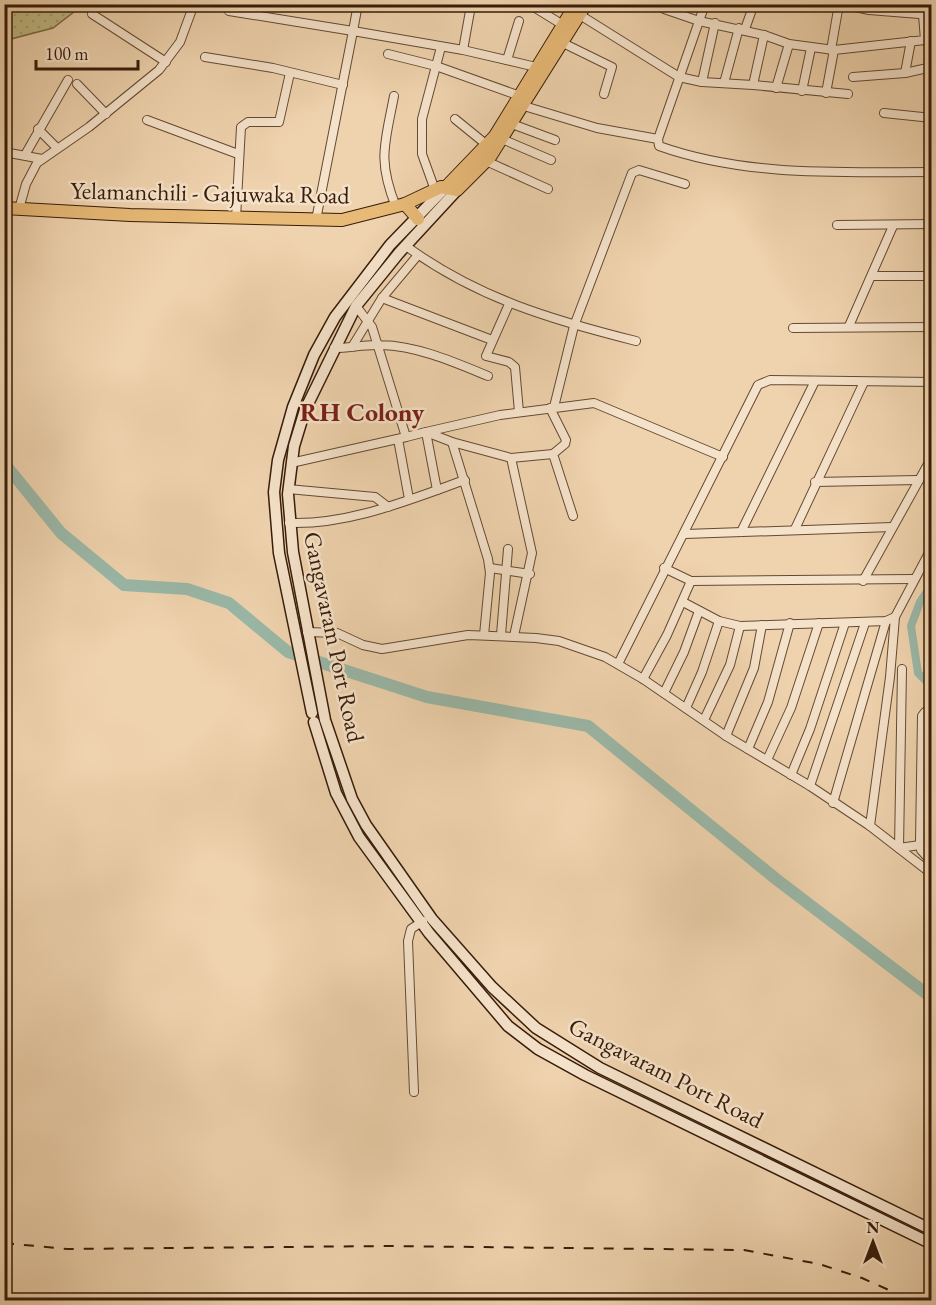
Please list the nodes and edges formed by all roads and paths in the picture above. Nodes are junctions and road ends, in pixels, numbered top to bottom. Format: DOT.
graph roads {
  1 [pos="194,4"];
  2 [pos="358,4"];
  3 [pos="468,4"];
  4 [pos="529,4"];
  5 [pos="705,4"];
  6 [pos="754,4"];
  7 [pos="840,4"];
  8 [pos="581,8"];
  9 [pos="664,9"];
  10 [pos="229,11"];
  11 [pos="92,14"];
  12 [pos="927,15"];
  13 [pos="519,21"];
  14 [pos="699,21"];
  15 [pos="715,23"];
  16 [pos="563,25"];
  17 [pos="742,29"];
  18 [pos="353,32"];
  19 [pos="764,35"];
  20 [pos="928,39"];
  21 [pos="911,41"];
  22 [pos="563,43"];
  23 [pos="789,44"];
  24 [pos="441,47"];
  25 [pos="811,48"];
  26 [pos="463,50"];
  27 [pos="832,50"];
  28 [pos="388,54"];
  29 [pos="205,57"];
  30 [pos="507,60"];
  31 [pos="166,62"];
  32 [pos="436,66"];
  33 [pos="536,67"];
  34 [pos="932,67"];
  35 [pos="290,72"];
  36 [pos="905,73"];
  37 [pos="679,77"];
  38 [pos="853,77"];
  39 [pos="68,80"];
  40 [pos="702,82"];
  41 [pos="724,82"];
  42 [pos="77,84"];
  43 [pos="343,85"];
  44 [pos="753,85"];
  45 [pos="776,88"];
  46 [pos="802,91"];
  47 [pos="826,93"];
  48 [pos="604,94"];
  49 [pos="848,94"];
  50 [pos="394,96"];
  51 [pos="522,101"];
  52 [pos="884,113"];
  53 [pos="106,114"];
  54 [pos="932,118"];
  55 [pos="455,119"];
  56 [pos="147,120"];
  57 [pos="512,124"];
  58 [pos="38,129"];
  59 [pos="502,139"];
  60 [pos="658,139"];
  61 [pos="555,140"];
  62 [pos="487,145"];
  63 [pos="57,148"];
  64 [pos="4,152"];
  65 [pos="238,154"];
  66 [pos="25,155"];
  67 [pos="42,159"];
  68 [pos="551,160"];
  69 [pos="486,161"];
  70 [pos="932,172"];
  71 [pos="685,184"];
  72 [pos="446,189"];
  73 [pos="548,189"];
  74 [pos="400,206"];
  75 [pos="4,208"];
  76 [pos="19,209"];
  77 [pos="236,218"];
  78 [pos="418,219"];
  79 [pos="316,220"];
  80 [pos="932,224"];
  81 [pos="837,225"];
  82 [pos="893,226"];
  83 [pos="406,246"];
  84 [pos="418,255"];
  85 [pos="872,276"];
  86 [pos="932,276"];
  87 [pos="382,298"];
  88 [pos="509,304"];
  89 [pos="356,306"];
  90 [pos="368,319"];
  91 [pos="574,326"];
  92 [pos="849,326"];
  93 [pos="932,327"];
  94 [pos="793,328"];
  95 [pos="492,340"];
  96 [pos="636,341"];
  97 [pos="378,345"];
  98 [pos="352,347"];
  99 [pos="334,348"];
  100 [pos="306,375"];
  101 [pos="488,376"];
  102 [pos="319,380"];
  103 [pos="816,381"];
  104 [pos="864,382"];
  105 [pos="932,382"];
  106 [pos="552,407"];
  107 [pos="519,412"];
  108 [pos="426,432"];
  109 [pos="402,438"];
  110 [pos="452,442"];
  111 [pos="553,454"];
  112 [pos="723,457"];
  113 [pos="932,457"];
  114 [pos="511,458"];
  115 [pos="291,463"];
  116 [pos="465,480"];
  117 [pos="918,480"];
  118 [pos="815,482"];
  119 [pos="292,489"];
  120 [pos="437,490"];
  121 [pos="408,499"];
  122 [pos="388,507"];
  123 [pos="573,516"];
  124 [pos="297,523"];
  125 [pos="892,527"];
  126 [pos="795,529"];
  127 [pos="741,532"];
  128 [pos="685,534"];
  129 [pos="932,547"];
  130 [pos="508,549"];
  131 [pos="490,567"];
  132 [pos="664,568"];
  133 [pos="506,569"];
  134 [pos="530,574"];
  135 [pos="913,579"];
  136 [pos="863,580"];
  137 [pos="691,581"];
  138 [pos="682,602"];
  139 [pos="699,611"];
  140 [pos="895,617"];
  141 [pos="719,621"];
  142 [pos="886,621"];
  143 [pos="790,623"];
  144 [pos="819,623"];
  145 [pos="845,623"];
  146 [pos="865,623"];
  147 [pos="762,625"];
  148 [pos="740,626"];
  149 [pos="307,634"];
  150 [pos="484,635"];
  151 [pos="501,635"];
  152 [pos="514,636"];
  153 [pos="617,663"];
  154 [pos="902,669"];
  155 [pos="642,679"];
  156 [pos="664,693"];
  157 [pos="686,708"];
  158 [pos="932,712"];
  159 [pos="316,716"];
  160 [pos="704,720"];
  161 [pos="726,736"];
  162 [pos="922,743"];
  163 [pos="932,743"];
  164 [pos="748,749"];
  165 [pos="766,760"];
  166 [pos="791,775"];
  167 [pos="810,786"];
  168 [pos="833,802"];
  169 [pos="870,826"];
  170 [pos="920,845"];
  171 [pos="899,848"];
  172 [pos="932,862"];
  173 [pos="932,874"];
  174 [pos="427,920"];
  175 [pos="414,1092"];
  176 [pos="932,1230"];
  177 [pos="932,1244"];
  1 -- 31 [label="street"];
  2 -- 18 [label="street"];
  3 -- 26 [label="street"];
  4 -- 16 [label="street"];
  5 -- 14 [label="street"];
  6 -- 17 [label="street"];
  7 -- 12 [label="street"];
  7 -- 27 [label="street"];
  8 -- 16 [label="main road, Yelamanchili - Gajuwaka Road"];
  8 -- 22 [label="main road, Yelamanchili - Gajuwaka Road"];
  8 -- 37 [label="street"];
  9 -- 14 [label="street"];
  10 -- 18 [label="street"];
  11 -- 31 [label="street"];
  12 -- 20 [label="street"];
  13 -- 30 [label="street"];
  14 -- 15 [label="street"];
  14 -- 37 [label="street"];
  15 -- 17 [label="street"];
  15 -- 40 [label="street"];
  16 -- 33 [label="main road, Yelamanchili - Gajuwaka Road"];
  17 -- 19 [label="street"];
  17 -- 41 [label="street"];
  18 -- 24 [label="street"];
  18 -- 43 [label="street"];
  19 -- 23 [label="street"];
  19 -- 44 [label="street"];
  20 -- 21 [label="street"];
  21 -- 27 [label="street"];
  21 -- 36 [label="street"];
  22 -- 48 [label="street"];
  22 -- 51 [label="main road, Yelamanchili - Gajuwaka Road"];
  23 -- 25 [label="street"];
  23 -- 45 [label="street"];
  24 -- 26 [label="street"];
  24 -- 32 [label="street"];
  25 -- 27 [label="street"];
  25 -- 46 [label="street"];
  26 -- 30 [label="street"];
  27 -- 47 [label="street"];
  28 -- 32 [label="street"];
  29 -- 35 [label="street"];
  30 -- 33 [label="street"];
  31 -- 53 [label="street"];
  32 -- 51 [label="street"];
  32 -- 72 [label="street"];
  33 -- 51 [label="main road, Yelamanchili - Gajuwaka Road"];
  34 -- 36 [label="street"];
  35 -- 43 [label="street"];
  35 -- 65 [label="street"];
  36 -- 38 [label="street"];
  37 -- 40 [label="street"];
  37 -- 60 [label="street"];
  39 -- 58 [label="street"];
  40 -- 41 [label="street"];
  41 -- 44 [label="street"];
  42 -- 53 [label="street"];
  43 -- 79 [label="street"];
  44 -- 45 [label="street"];
  45 -- 46 [label="street"];
  46 -- 47 [label="street"];
  47 -- 49 [label="street"];
  50 -- 74 [label="street"];
  51 -- 57 [label="main road, Yelamanchili - Gajuwaka Road"];
  51 -- 60 [label="street"];
  51 -- 62 [label="main road, Yelamanchili - Gajuwaka Road"];
  52 -- 54 [label="street"];
  53 -- 63 [label="street"];
  55 -- 62 [label="street"];
  56 -- 65 [label="street"];
  57 -- 59 [label="main road, Yelamanchili - Gajuwaka Road"];
  57 -- 61 [label="street"];
  58 -- 63 [label="street"];
  58 -- 66 [label="street"];
  59 -- 68 [label="street"];
  59 -- 69 [label="main road, Yelamanchili - Gajuwaka Road"];
  60 -- 70 [label="street"];
  62 -- 72 [label="main road, Yelamanchili - Gajuwaka Road"];
  63 -- 67 [label="street"];
  64 -- 66 [label="street"];
  65 -- 77 [label="street"];
  66 -- 67 [label="street"];
  67 -- 76 [label="street"];
  69 -- 72 [label="main road, Yelamanchili - Gajuwaka Road"];
  69 -- 73 [label="street"];
  71 -- 91 [label="street"];
  72 -- 74 [label="main road, Yelamanchili - Gajuwaka Road"];
  72 -- 78 [label="street, Gangavaram Port Road"];
  72 -- 83 [label="street, Gangavaram Port Road"];
  74 -- 78 [label="main road"];
  74 -- 79 [label="main road, Yelamanchili - Gajuwaka Road"];
  75 -- 76 [label="main road, Yelamanchili - Gajuwaka Road"];
  76 -- 77 [label="main road, Yelamanchili - Gajuwaka Road"];
  77 -- 79 [label="main road, Yelamanchili - Gajuwaka Road"];
  78 -- 100 [label="street, Gangavaram Port Road"];
  80 -- 82 [label="street"];
  81 -- 82 [label="street"];
  82 -- 85 [label="street"];
  83 -- 84 [label="street"];
  83 -- 89 [label="street, Gangavaram Port Road"];
  84 -- 87 [label="street"];
  84 -- 88 [label="street"];
  85 -- 86 [label="street"];
  85 -- 92 [label="street"];
  87 -- 90 [label="street"];
  87 -- 95 [label="street"];
  88 -- 91 [label="street"];
  88 -- 95 [label="street"];
  89 -- 90 [label="street"];
  89 -- 99 [label="street, Gangavaram Port Road"];
  90 -- 97 [label="street"];
  90 -- 98 [label="street"];
  91 -- 96 [label="street"];
  91 -- 106 [label="street"];
  92 -- 93 [label="street"];
  92 -- 94 [label="street"];
  95 -- 107 [label="street"];
  97 -- 98 [label="street"];
  97 -- 101 [label="street"];
  97 -- 109 [label="street"];
  98 -- 99 [label="street"];
  99 -- 102 [label="street, Gangavaram Port Road"];
  100 -- 102 [label="street"];
  100 -- 159 [label="street, Gangavaram Port Road"];
  102 -- 115 [label="street, Gangavaram Port Road"];
  103 -- 104 [label="street"];
  103 -- 112 [label="street"];
  103 -- 127 [label="street"];
  104 -- 105 [label="street"];
  104 -- 118 [label="street"];
  106 -- 107 [label="street"];
  106 -- 111 [label="street"];
  106 -- 112 [label="street"];
  107 -- 108 [label="street"];
  108 -- 109 [label="street"];
  108 -- 110 [label="street"];
  108 -- 120 [label="street"];
  109 -- 115 [label="street"];
  109 -- 121 [label="street"];
  110 -- 114 [label="street"];
  110 -- 116 [label="street"];
  111 -- 114 [label="street"];
  111 -- 123 [label="street"];
  112 -- 128 [label="street"];
  113 -- 117 [label="street"];
  114 -- 134 [label="street"];
  115 -- 119 [label="street, Gangavaram Port Road"];
  116 -- 120 [label="street"];
  116 -- 131 [label="street"];
  117 -- 118 [label="street"];
  117 -- 125 [label="street"];
  118 -- 126 [label="street"];
  119 -- 122 [label="street"];
  119 -- 124 [label="street, Gangavaram Port Road"];
  120 -- 121 [label="street"];
  121 -- 122 [label="street"];
  122 -- 124 [label="street"];
  124 -- 149 [label="street, Gangavaram Port Road"];
  125 -- 126 [label="street"];
  125 -- 136 [label="street"];
  126 -- 127 [label="street"];
  127 -- 128 [label="street"];
  128 -- 132 [label="street"];
  129 -- 135 [label="street"];
  130 -- 133 [label="street"];
  131 -- 133 [label="street"];
  131 -- 150 [label="street"];
  132 -- 137 [label="street"];
  132 -- 153 [label="street"];
  133 -- 134 [label="street"];
  133 -- 151 [label="street"];
  134 -- 152 [label="street"];
  135 -- 136 [label="street"];
  135 -- 140 [label="street"];
  136 -- 137 [label="street"];
  137 -- 138 [label="street"];
  138 -- 139 [label="street"];
  138 -- 155 [label="street"];
  139 -- 141 [label="street"];
  139 -- 156 [label="street"];
  140 -- 142 [label="street"];
  140 -- 169 [label="street"];
  141 -- 148 [label="street"];
  141 -- 157 [label="street"];
  142 -- 146 [label="street"];
  142 -- 168 [label="street"];
  143 -- 144 [label="street"];
  143 -- 147 [label="street"];
  143 -- 164 [label="street"];
  144 -- 145 [label="street"];
  144 -- 165 [label="street"];
  145 -- 146 [label="street"];
  145 -- 166 [label="street"];
  146 -- 167 [label="street"];
  147 -- 148 [label="street"];
  147 -- 161 [label="street"];
  148 -- 160 [label="street"];
  149 -- 150 [label="street"];
  149 -- 159 [label="street, Gangavaram Port Road"];
  150 -- 151 [label="street"];
  151 -- 152 [label="street"];
  152 -- 153 [label="street"];
  153 -- 155 [label="street"];
  154 -- 171 [label="street"];
  155 -- 156 [label="street"];
  156 -- 157 [label="street"];
  157 -- 160 [label="street"];
  158 -- 162 [label="street"];
  159 -- 174 [label="street, Gangavaram Port Road"];
  160 -- 161 [label="street"];
  161 -- 164 [label="street"];
  162 -- 163 [label="street"];
  162 -- 170 [label="street"];
  164 -- 165 [label="street"];
  165 -- 166 [label="street"];
  166 -- 167 [label="street"];
  167 -- 168 [label="street"];
  168 -- 169 [label="street"];
  169 -- 171 [label="street"];
  170 -- 171 [label="street"];
  170 -- 172 [label="street"];
  171 -- 173 [label="street"];
  174 -- 175 [label="street"];
  174 -- 176 [label="street, Gangavaram Port Road"];
  174 -- 177 [label="street, Gangavaram Port Road"];
}
